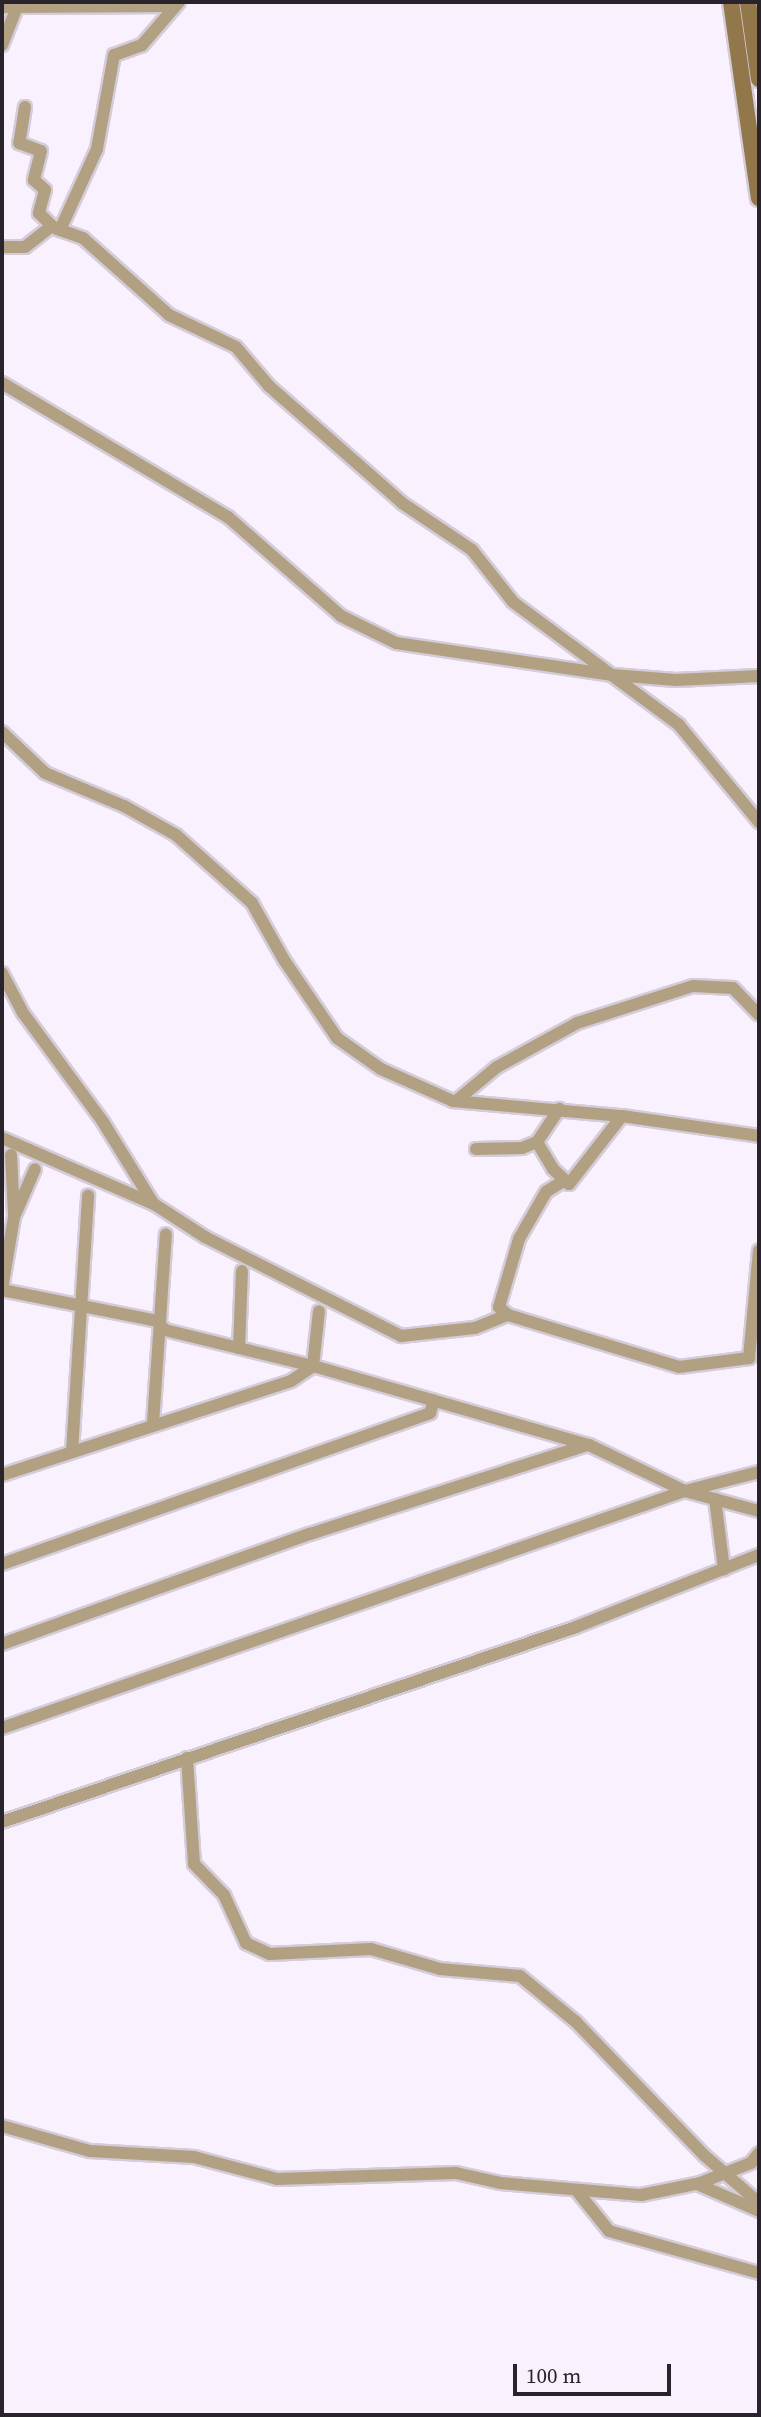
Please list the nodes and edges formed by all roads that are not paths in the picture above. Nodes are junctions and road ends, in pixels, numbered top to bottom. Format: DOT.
graph roads {
  1 [pos="731,2"];
  2 [pos="748,2"];
  3 [pos="176,4"];
  4 [pos="2,7"];
  5 [pos="16,7"];
  6 [pos="2,45"];
  7 [pos="759,79"];
  8 [pos="25,107"];
  9 [pos="759,198"];
  10 [pos="56,228"];
  11 [pos="2,247"];
  12 [pos="2,383"];
  13 [pos="613,675"];
  14 [pos="759,676"];
  15 [pos="2,732"];
  16 [pos="759,822"];
  17 [pos="2,973"];
  18 [pos="759,1015"];
  19 [pos="456,1101"];
  20 [pos="559,1109"];
  21 [pos="622,1116"];
  22 [pos="759,1136"];
  23 [pos="2,1138"];
  24 [pos="537,1142"];
  25 [pos="477,1149"];
  26 [pos="11,1155"];
  27 [pos="35,1169"];
  28 [pos="565,1180"];
  29 [pos="88,1195"];
  30 [pos="154,1204"];
  31 [pos="14,1217"];
  32 [pos="166,1234"];
  33 [pos="759,1250"];
  34 [pos="242,1270"];
  35 [pos="2,1289"];
  36 [pos="82,1306"];
  37 [pos="319,1311"];
  38 [pos="508,1315"];
  39 [pos="157,1321"];
  40 [pos="239,1348"];
  41 [pos="754,1357"];
  42 [pos="313,1366"];
  43 [pos="434,1401"];
  44 [pos="153,1423"];
  45 [pos="589,1445"];
  46 [pos="72,1452"];
  47 [pos="2,1461"];
  48 [pos="17,1470"];
  49 [pos="759,1472"];
  50 [pos="2,1475"];
  51 [pos="685,1491"];
  52 [pos="715,1499"];
  53 [pos="759,1511"];
  54 [pos="759,1555"];
  55 [pos="2,1564"];
  56 [pos="724,1569"];
  57 [pos="2,1644"];
  58 [pos="2,1728"];
  59 [pos="187,1758"];
  60 [pos="2,1822"];
  61 [pos="2,2126"];
  62 [pos="759,2153"];
  63 [pos="725,2173"];
  64 [pos="697,2184"];
  65 [pos="577,2191"];
  66 [pos="759,2203"];
  67 [pos="759,2211"];
  68 [pos="759,2273"];
  1 -- 9 [label="main road"];
  2 -- 7 [label="main road"];
  3 -- 5 [label="street"];
  3 -- 10 [label="street"];
  4 -- 5 [label="street"];
  5 -- 6 [label="street"];
  8 -- 10 [label="street"];
  10 -- 11 [label="street"];
  10 -- 13 [label="street"];
  12 -- 13 [label="street"];
  13 -- 14 [label="street"];
  13 -- 16 [label="street"];
  15 -- 19 [label="street"];
  17 -- 30 [label="street"];
  18 -- 19 [label="street"];
  19 -- 20 [label="street"];
  20 -- 21 [label="street"];
  20 -- 24 [label="street"];
  21 -- 22 [label="street"];
  21 -- 28 [label="street"];
  23 -- 30 [label="street"];
  24 -- 25 [label="street"];
  24 -- 28 [label="street"];
  26 -- 31 [label="street"];
  27 -- 31 [label="street"];
  28 -- 38 [label="street"];
  29 -- 36 [label="street"];
  30 -- 38 [label="street"];
  31 -- 35 [label="street"];
  32 -- 39 [label="street"];
  33 -- 41 [label="street"];
  34 -- 40 [label="street"];
  35 -- 36 [label="street"];
  36 -- 39 [label="street"];
  36 -- 46 [label="street"];
  37 -- 42 [label="street"];
  38 -- 41 [label="street"];
  39 -- 40 [label="street"];
  39 -- 44 [label="street"];
  40 -- 42 [label="street"];
  42 -- 43 [label="street"];
  42 -- 44 [label="street"];
  43 -- 45 [label="street"];
  43 -- 55 [label="street"];
  44 -- 46 [label="street"];
  45 -- 51 [label="street"];
  45 -- 57 [label="street"];
  46 -- 48 [label="street"];
  47 -- 48 [label="street"];
  48 -- 50 [label="street"];
  49 -- 51 [label="street"];
  51 -- 52 [label="street"];
  51 -- 58 [label="street"];
  52 -- 53 [label="street"];
  52 -- 56 [label="street"];
  54 -- 56 [label="street"];
  56 -- 59 [label="street"];
  59 -- 60 [label="street"];
  59 -- 63 [label="street"];
  61 -- 65 [label="street"];
  62 -- 63 [label="street"];
  63 -- 64 [label="street"];
  63 -- 66 [label="street"];
  64 -- 65 [label="street"];
  64 -- 67 [label="street"];
  65 -- 68 [label="street"];
}
